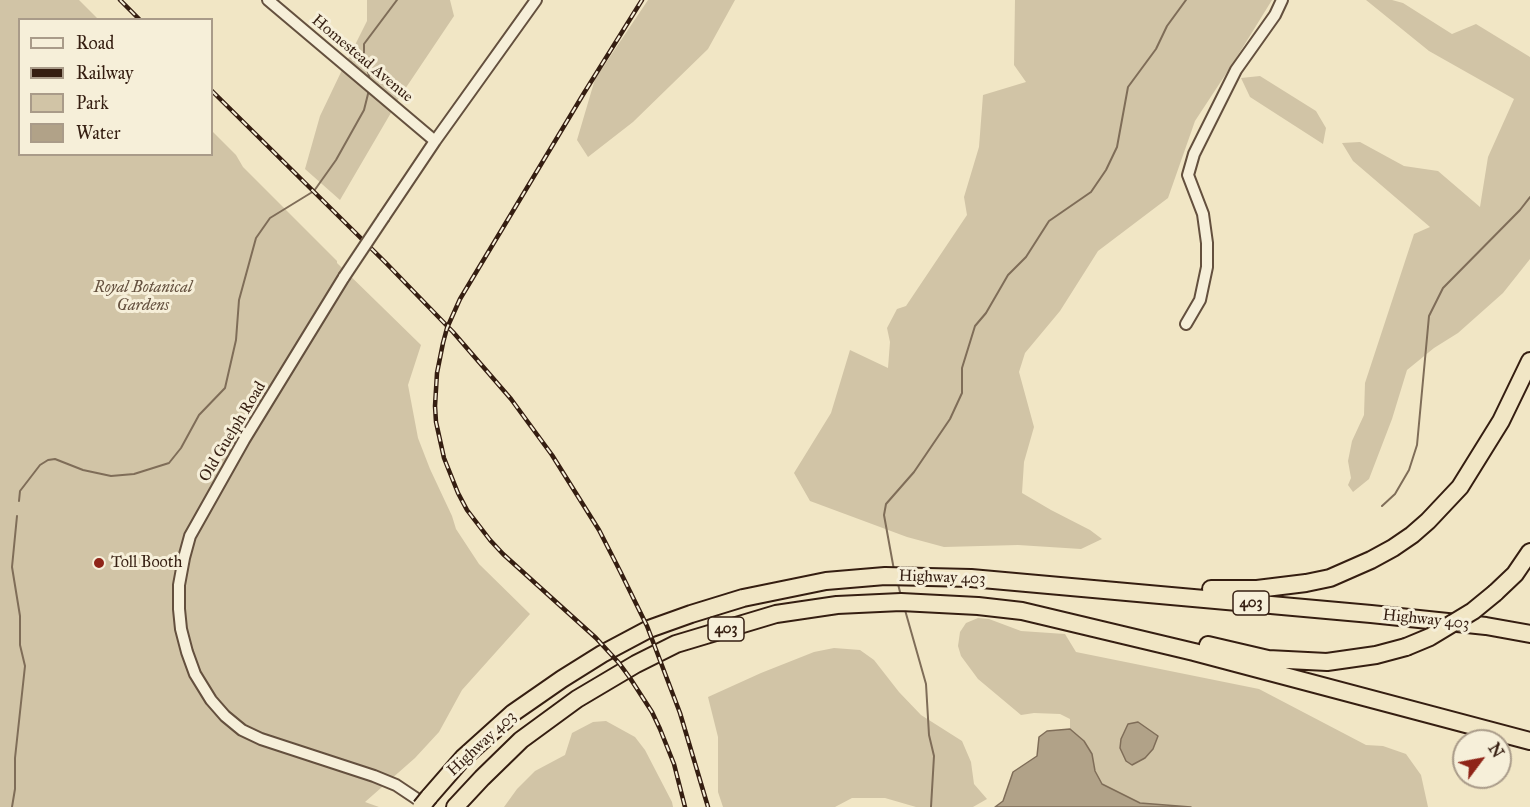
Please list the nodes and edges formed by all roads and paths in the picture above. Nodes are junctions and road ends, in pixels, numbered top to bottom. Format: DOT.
graph roads {
  1 [pos="268,0"];
  2 [pos="536,0"];
  3 [pos="1282,0"];
  4 [pos="435,141"];
  5 [pos="1186,324"];
  6 [pos="1530,361"];
  7 [pos="1530,552"];
  8 [pos="970,578"];
  9 [pos="1051,617"];
  10 [pos="1530,634"];
  11 [pos="1530,741"];
  12 [pos="426,804"];
  13 [pos="455,807"];
  1 -- 4 [label="street, Homestead Avenue"];
  2 -- 4 [label="street, Old Guelph Road"];
  3 -- 5 [label="street"];
  4 -- 12 [label="street, Old Guelph Road, bridge"];
  6 -- 8 [label="highway"];
  7 -- 9 [label="highway, bridge"];
  8 -- 10 [label="highway, Highway 403 / 403"];
  8 -- 12 [label="highway, Highway 403 / 403"];
  9 -- 11 [label="highway, Highway 403 / 403"];
  9 -- 13 [label="highway, Highway 403 / 403"];
}
